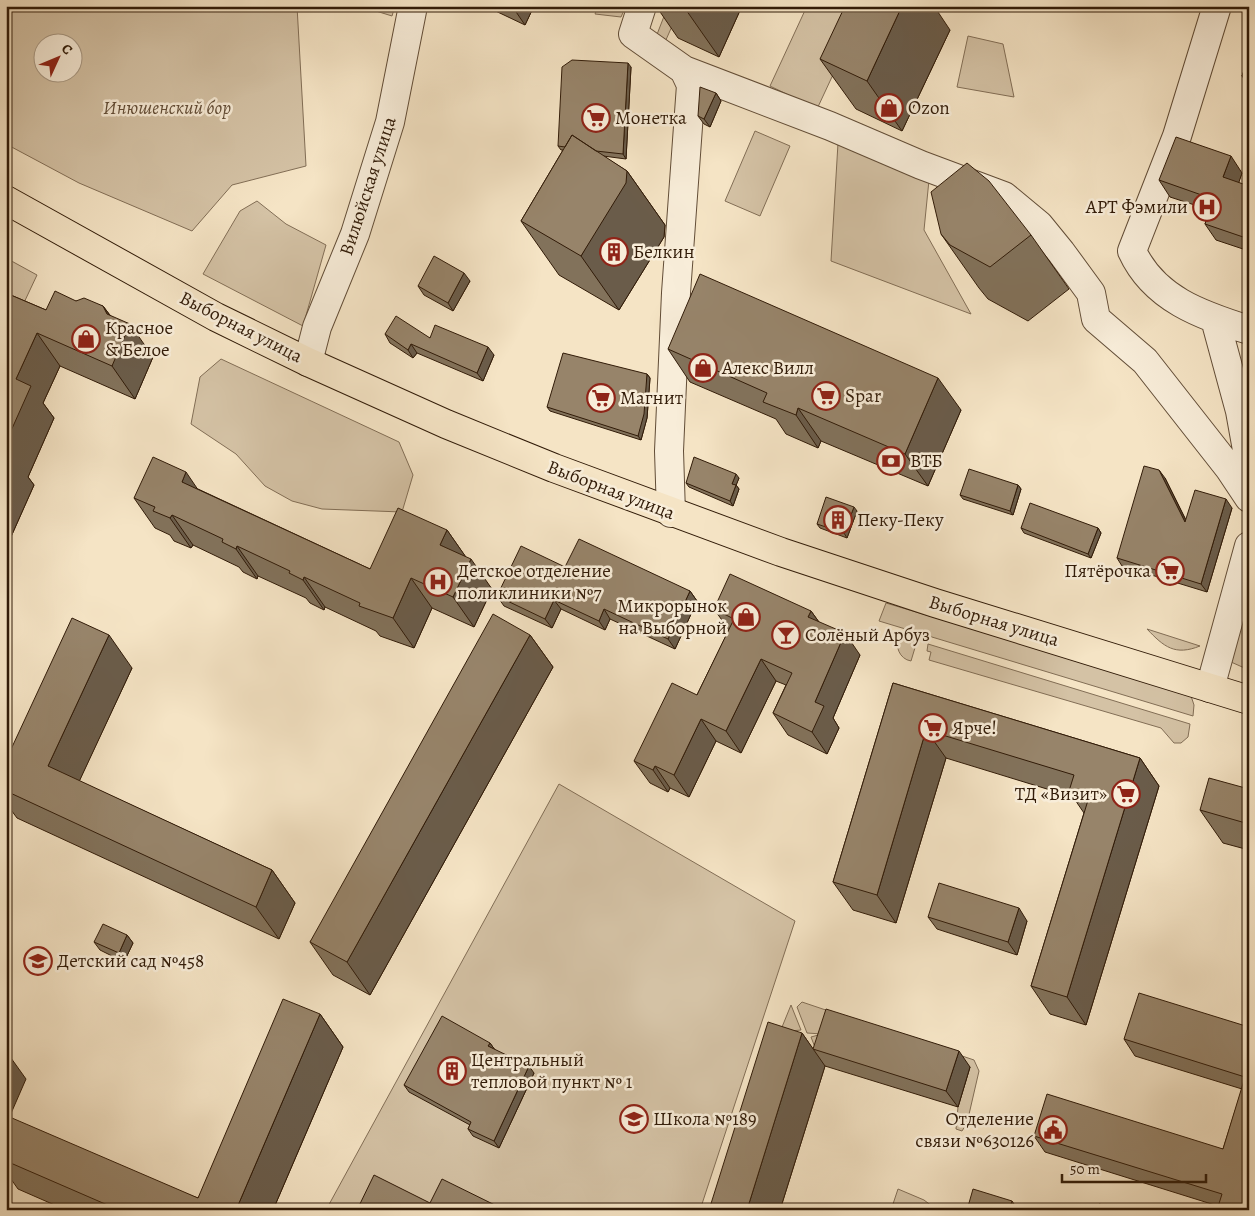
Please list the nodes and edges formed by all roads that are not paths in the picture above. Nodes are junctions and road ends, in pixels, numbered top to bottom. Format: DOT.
graph roads {
  1 [pos="413,6"];
  2 [pos="642,6"];
  3 [pos="1217,6"];
  4 [pos="684,70"];
  5 [pos="6,200"];
  6 [pos="1215,319"];
  7 [pos="1249,330"];
  8 [pos="308,362"];
  9 [pos="1249,461"];
  10 [pos="1249,498"];
  11 [pos="671,513"];
  12 [pos="1249,546"];
  13 [pos="1210,688"];
  14 [pos="1249,700"];
  1 -- 8 [label="street, Вилюйская улица"];
  2 -- 4 [label="street"];
  3 -- 6 [label="street"];
  4 -- 10 [label="street"];
  4 -- 11 [label="street"];
  5 -- 8 [label="main road, Выборная улица"];
  6 -- 7 [label="street"];
  6 -- 9 [label="street"];
  8 -- 11 [label="main road, Выборная улица"];
  11 -- 13 [label="main road, Выборная улица"];
  12 -- 13 [label="street"];
  13 -- 14 [label="main road, Выборная улица"];
}
